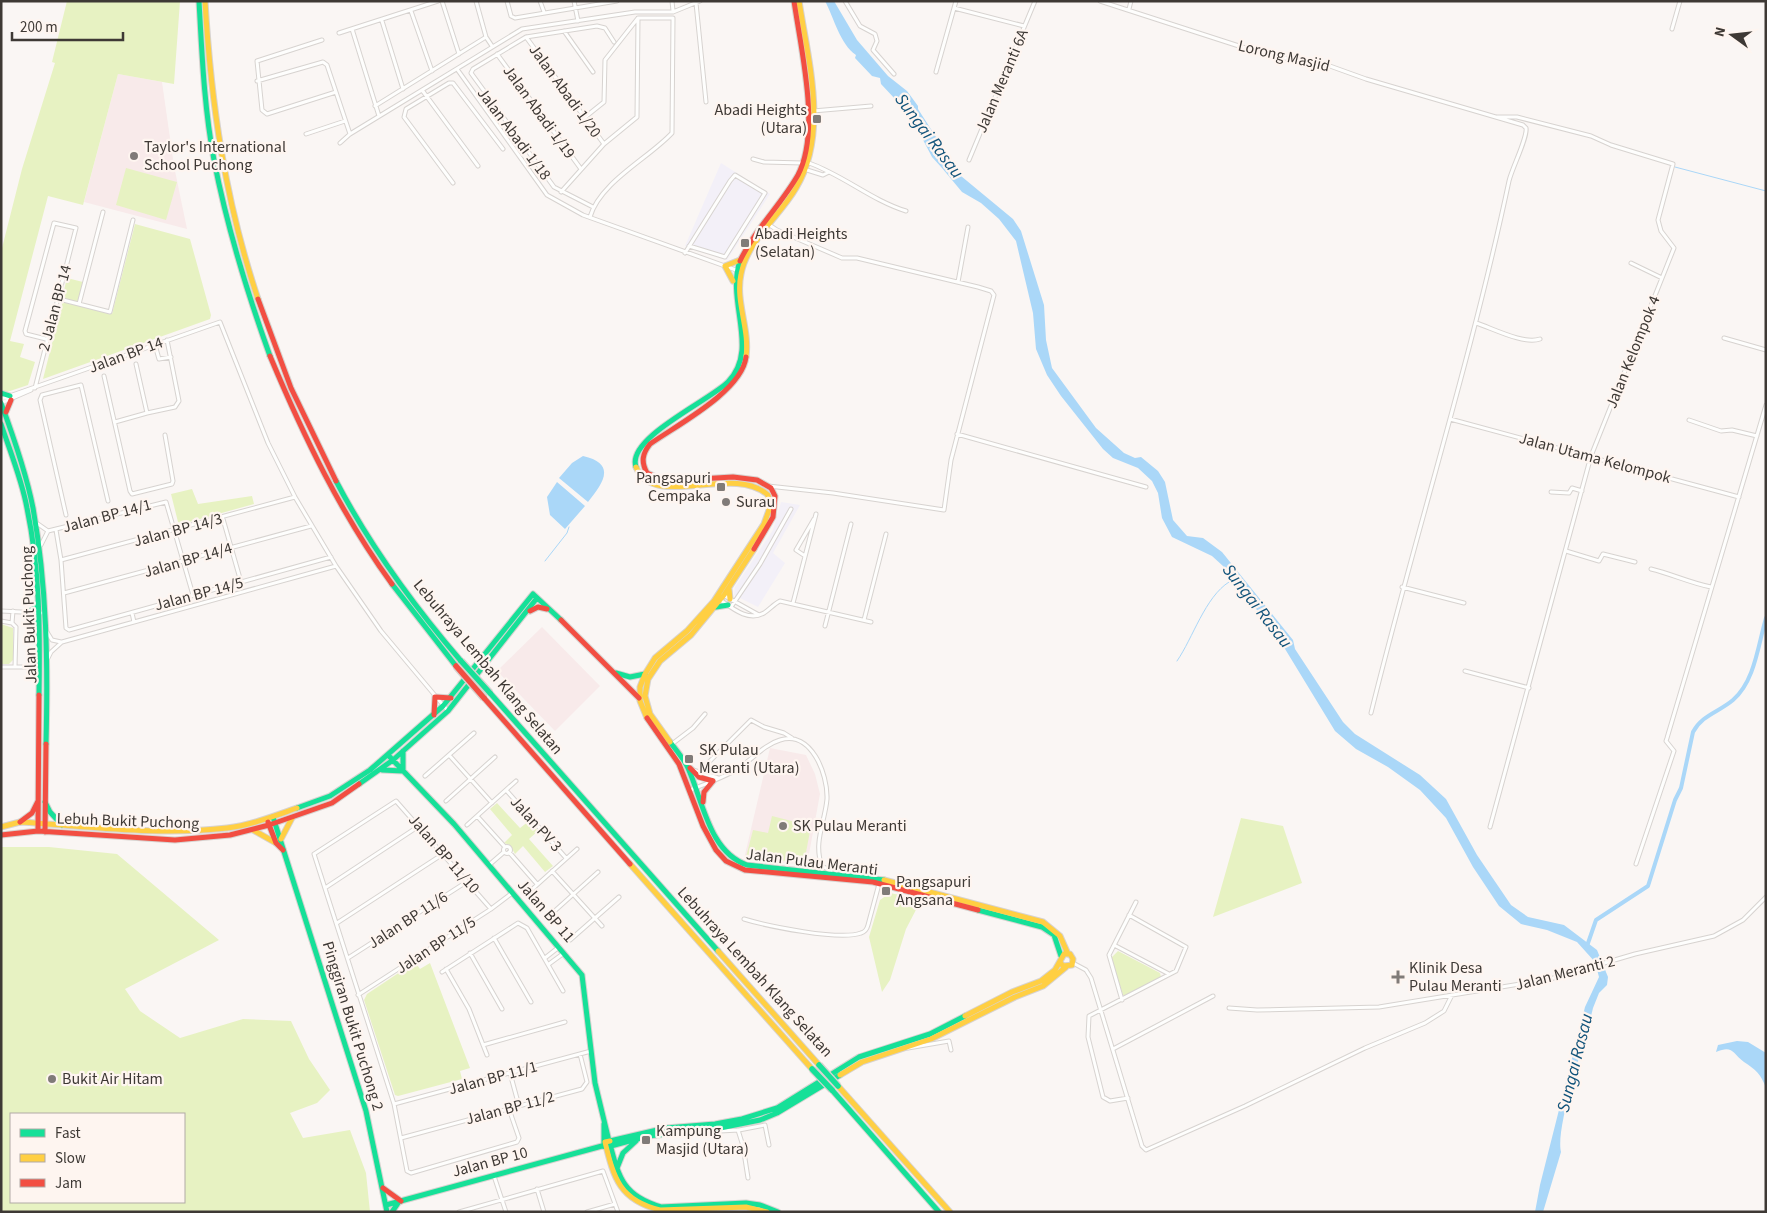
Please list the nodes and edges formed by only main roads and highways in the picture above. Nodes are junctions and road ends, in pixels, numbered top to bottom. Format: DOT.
graph roads {
  1 [pos="199,1"];
  2 [pos="205,1"];
  3 [pos="794,1"];
  4 [pos="799,1"];
  5 [pos="806,166"];
  6 [pos="743,255"];
  7 [pos="739,271"];
  8 [pos="733,285"];
  9 [pos="1,393"];
  10 [pos="1,403"];
  11 [pos="6,414"];
  12 [pos="1,424"];
  13 [pos="729,586"];
  14 [pos="535,596"];
  15 [pos="720,596"];
  16 [pos="39,597"];
  17 [pos="714,608"];
  18 [pos="552,611"];
  19 [pos="43,613"];
  20 [pos="523,616"];
  21 [pos="39,627"];
  22 [pos="613,672"];
  23 [pos="645,674"];
  24 [pos="451,697"];
  25 [pos="640,701"];
  26 [pos="446,709"];
  27 [pos="434,715"];
  28 [pos="38,723"];
  29 [pos="46,723"];
  30 [pos="403,751"];
  31 [pos="388,755"];
  32 [pos="393,760"];
  33 [pos="689,767"];
  34 [pos="380,770"];
  35 [pos="403,771"];
  36 [pos="693,789"];
  37 [pos="38,801"];
  38 [pos="46,802"];
  39 [pos="703,805"];
  40 [pos="292,818"];
  41 [pos="271,821"];
  42 [pos="20,822"];
  43 [pos="38,823"];
  44 [pos="45,824"];
  45 [pos="62,825"];
  46 [pos="1,827"];
  47 [pos="253,830"];
  48 [pos="38,831"];
  49 [pos="45,832"];
  50 [pos="1,835"];
  51 [pos="279,841"];
  52 [pos="1068,954"];
  53 [pos="1060,959"];
  54 [pos="1066,967"];
  55 [pos="643,1137"];
  56 [pos="607,1145"];
  57 [pos="617,1171"];
  58 [pos="382,1187"];
  59 [pos="400,1202"];
  60 [pos="386,1209"];
  61 [pos="392,1212"];
  62 [pos="767,1212"];
  63 [pos="778,1212"];
  64 [pos="939,1212"];
  65 [pos="950,1212"];
  1 -- 64 [label="main road, Lebuhraya Lembah Klang Selatan, bridge"];
  2 -- 65 [label="main road, Lebuhraya Lembah Klang Selatan, bridge"];
  3 -- 5 [label="main road, Jalan Pulau Meranti"];
  4 -- 5 [label="main road, Jalan Pulau Meranti"];
  5 -- 6 [label="main road, Jalan Pulau Meranti"];
  5 -- 7 [label="main road, Jalan Pulau Meranti"];
  6 -- 7 [label="main road, Jalan Pulau Meranti"];
  6 -- 8 [label="main road"];
  7 -- 8 [label="main road, Jalan Pulau Meranti"];
  7 -- 13 [label="main road, Jalan Pulau Meranti"];
  8 -- 15 [label="main road, Jalan Pulau Meranti"];
  9 -- 11 [label="main road"];
  10 -- 11 [label="main road, Jalan Bukit Puchong"];
  11 -- 19 [label="main road, Jalan Bukit Puchong"];
  12 -- 16 [label="main road, Jalan Bukit Puchong"];
  13 -- 15 [label="main road, Jalan Pulau Meranti"];
  13 -- 17 [label="main road"];
  14 -- 18 [label="main road"];
  14 -- 20 [label="main road, Lebuh Bukit Puchong"];
  14 -- 24 [label="main road, Lebuh Bukit Puchong"];
  15 -- 17 [label="main road, Jalan Pulau Meranti"];
  15 -- 23 [label="main road, Jalan Pulau Meranti"];
  16 -- 19 [label="main road, Jalan Bukit Puchong"];
  16 -- 21 [label="main road"];
  17 -- 33 [label="main road, Jalan Pulau Meranti"];
  18 -- 20 [label="main road"];
  18 -- 22 [label="main road"];
  19 -- 21 [label="main road, Jalan Bukit Puchong"];
  19 -- 29 [label="main road, Jalan Bukit Puchong"];
  20 -- 26 [label="main road, Lebuh Bukit Puchong"];
  21 -- 28 [label="main road, Jalan Bukit Puchong"];
  22 -- 23 [label="main road"];
  22 -- 25 [label="main road"];
  23 -- 25 [label="main road, Jalan Pulau Meranti"];
  24 -- 26 [label="main road, Lebuh Bukit Puchong"];
  24 -- 27 [label="main road"];
  25 -- 36 [label="main road, Jalan Pulau Meranti"];
  26 -- 27 [label="main road, Lebuh Bukit Puchong"];
  26 -- 30 [label="main road, Lebuh Bukit Puchong"];
  27 -- 31 [label="main road, Lebuh Bukit Puchong"];
  28 -- 29 [label="main road"];
  28 -- 37 [label="main road, Jalan Bukit Puchong"];
  29 -- 38 [label="main road, Jalan Bukit Puchong"];
  30 -- 32 [label="main road, Lebuh Bukit Puchong"];
  30 -- 35 [label="main road"];
  31 -- 32 [label="main road, Jalan BP 11"];
  31 -- 41 [label="main road, Lebuh Bukit Puchong"];
  32 -- 34 [label="main road, Lebuh Bukit Puchong"];
  32 -- 35 [label="main road, Jalan BP 11"];
  33 -- 36 [label="main road, Jalan Pulau Meranti"];
  33 -- 39 [label="main road"];
  34 -- 35 [label="main road"];
  34 -- 40 [label="main road, Lebuh Bukit Puchong"];
  35 -- 56 [label="main road, Jalan BP 11"];
  36 -- 39 [label="main road, Jalan Pulau Meranti"];
  36 -- 53 [label="main road, Jalan Pulau Meranti"];
  37 -- 42 [label="main road"];
  37 -- 43 [label="main road, Jalan Bukit Puchong"];
  38 -- 44 [label="main road, Jalan Bukit Puchong"];
  38 -- 45 [label="main road"];
  39 -- 52 [label="main road, Jalan Pulau Meranti"];
  40 -- 41 [label="main road, Lebuh Bukit Puchong"];
  40 -- 51 [label="main road"];
  41 -- 45 [label="main road, Lebuh Bukit Puchong"];
  41 -- 47 [label="main road, Lebuh Bukit Puchong"];
  41 -- 51 [label="main road, Pinggiran Bukit Puchong 2"];
  42 -- 43 [label="main road, Lebuh Bukit Puchong"];
  42 -- 46 [label="main road, Lebuh Bukit Puchong"];
  43 -- 44 [label="main road, Lebuh Bukit Puchong"];
  43 -- 48 [label="main road, Jalan Bukit Puchong"];
  44 -- 45 [label="main road, Lebuh Bukit Puchong"];
  44 -- 49 [label="main road, Jalan Bukit Puchong"];
  47 -- 49 [label="main road, Lebuh Bukit Puchong"];
  47 -- 51 [label="main road"];
  48 -- 49 [label="main road, Lebuh Bukit Puchong"];
  48 -- 50 [label="main road, Lebuh Bukit Puchong"];
  51 -- 58 [label="main road, Pinggiran Bukit Puchong 2"];
  52 -- 53 [label="main road"];
  52 -- 54 [label="main road, Jalan Pulau Meranti"];
  53 -- 54 [label="main road"];
  53 -- 56 [label="main road"];
  54 -- 55 [label="main road"];
  55 -- 56 [label="main road"];
  55 -- 57 [label="main road"];
  56 -- 57 [label="main road"];
  56 -- 59 [label="main road, Jalan BP 10"];
  56 -- 62 [label="main road"];
  57 -- 63 [label="main road"];
  58 -- 59 [label="main road"];
  58 -- 60 [label="main road, Pinggiran Bukit Puchong 2"];
  59 -- 60 [label="main road, Jalan BP 10"];
  59 -- 61 [label="main road"];
}
